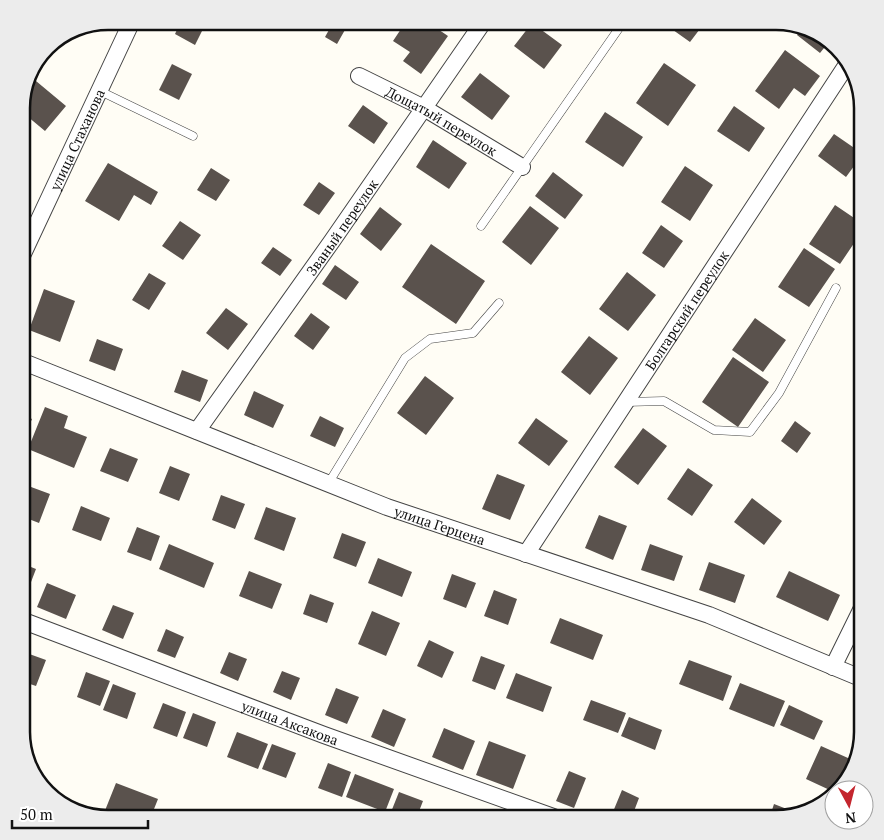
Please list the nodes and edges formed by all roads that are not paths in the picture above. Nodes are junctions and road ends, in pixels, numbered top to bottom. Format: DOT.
graph roads {
  1 [pos="128,30"];
  2 [pos="478,30"];
  3 [pos="618,30"];
  4 [pos="843,70"];
  5 [pos="359,76"];
  6 [pos="100,91"];
  7 [pos="424,108"];
  8 [pos="193,136"];
  9 [pos="522,167"];
  10 [pos="481,226"];
  11 [pos="30,241"];
  12 [pos="836,288"];
  13 [pos="499,303"];
  14 [pos="30,364"];
  15 [pos="626,402"];
  16 [pos="197,431"];
  17 [pos="328,484"];
  18 [pos="526,554"];
  19 [pos="30,623"];
  20 [pos="854,624"];
  21 [pos="833,667"];
  22 [pos="854,675"];
  23 [pos="534,810"];
  1 -- 6 [label="street, улица Стаханова"];
  2 -- 7 [label="street, Званый переулок"];
  3 -- 9 [label="lane"];
  4 -- 15 [label="street, Болгарский переулок"];
  5 -- 7 [label="street, Дощатый переулок"];
  6 -- 8 [label="lane"];
  6 -- 11 [label="street, улица Стаханова"];
  7 -- 9 [label="street, Дощатый переулок"];
  7 -- 16 [label="street, Званый переулок"];
  9 -- 10 [label="lane"];
  12 -- 15 [label="lane"];
  13 -- 17 [label="lane"];
  14 -- 16 [label="street, улица Герцена"];
  15 -- 18 [label="street, Болгарский переулок"];
  16 -- 17 [label="street, улица Герцена"];
  17 -- 18 [label="street, улица Герцена"];
  18 -- 21 [label="street, улица Герцена"];
  19 -- 23 [label="street, улица Аксакова"];
  20 -- 21 [label="street"];
  21 -- 22 [label="street, улица Герцена"];
}
